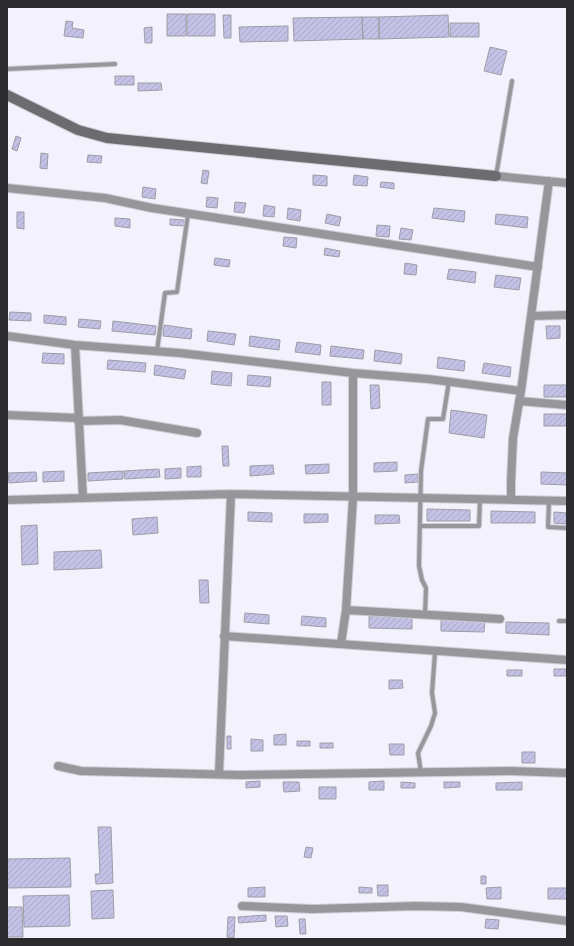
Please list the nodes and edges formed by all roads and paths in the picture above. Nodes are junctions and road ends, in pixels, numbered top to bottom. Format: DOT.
graph roads {
  1 [pos="115,64"];
  2 [pos="7,69"];
  3 [pos="512,81"];
  4 [pos="7,95"];
  5 [pos="496,176"];
  6 [pos="549,180"];
  7 [pos="567,183"];
  8 [pos="7,188"];
  9 [pos="188,213"];
  10 [pos="538,267"];
  11 [pos="567,315"];
  12 [pos="531,316"];
  13 [pos="7,336"];
  14 [pos="75,345"];
  15 [pos="157,352"];
  16 [pos="352,373"];
  17 [pos="449,381"];
  18 [pos="521,391"];
  19 [pos="519,401"];
  20 [pos="567,405"];
  21 [pos="7,414"];
  22 [pos="78,419"];
  23 [pos="197,433"];
  24 [pos="231,494"];
  25 [pos="83,498"];
  26 [pos="353,498"];
  27 [pos="421,498"];
  28 [pos="480,499"];
  29 [pos="7,500"];
  30 [pos="511,500"];
  31 [pos="549,501"];
  32 [pos="567,501"];
  33 [pos="420,526"];
  34 [pos="567,528"];
  35 [pos="346,610"];
  36 [pos="425,614"];
  37 [pos="500,619"];
  38 [pos="559,621"];
  39 [pos="567,622"];
  40 [pos="224,636"];
  41 [pos="341,644"];
  42 [pos="435,652"];
  43 [pos="567,660"];
  44 [pos="58,766"];
  45 [pos="219,773"];
  46 [pos="421,773"];
  47 [pos="567,773"];
  48 [pos="242,906"];
  49 [pos="567,921"];
  1 -- 2 [label="lane"];
  3 -- 5 [label="lane"];
  4 -- 5 [label="street"];
  5 -- 6 [label="street"];
  6 -- 7 [label="street"];
  6 -- 10 [label="street"];
  8 -- 9 [label="street"];
  9 -- 10 [label="street"];
  9 -- 15 [label="lane"];
  10 -- 12 [label="street"];
  11 -- 12 [label="street"];
  12 -- 18 [label="street"];
  13 -- 14 [label="street"];
  14 -- 15 [label="street"];
  14 -- 22 [label="street"];
  15 -- 16 [label="street"];
  16 -- 17 [label="street"];
  16 -- 26 [label="street"];
  17 -- 18 [label="street"];
  17 -- 27 [label="lane"];
  18 -- 19 [label="street"];
  19 -- 20 [label="street"];
  19 -- 30 [label="street"];
  21 -- 22 [label="street"];
  22 -- 23 [label="street"];
  22 -- 25 [label="street"];
  24 -- 25 [label="street"];
  24 -- 26 [label="street"];
  24 -- 40 [label="street"];
  25 -- 29 [label="street"];
  26 -- 27 [label="street"];
  26 -- 35 [label="street"];
  27 -- 28 [label="street"];
  27 -- 33 [label="lane"];
  28 -- 30 [label="street"];
  28 -- 33 [label="lane"];
  30 -- 31 [label="street"];
  31 -- 32 [label="street"];
  31 -- 34 [label="lane"];
  33 -- 36 [label="lane"];
  35 -- 36 [label="street"];
  35 -- 41 [label="street"];
  36 -- 37 [label="street"];
  38 -- 39 [label="lane"];
  40 -- 41 [label="street"];
  40 -- 45 [label="street"];
  41 -- 42 [label="street"];
  42 -- 43 [label="street"];
  42 -- 46 [label="lane"];
  44 -- 45 [label="street"];
  45 -- 46 [label="street"];
  46 -- 47 [label="street"];
  48 -- 49 [label="street"];
}
